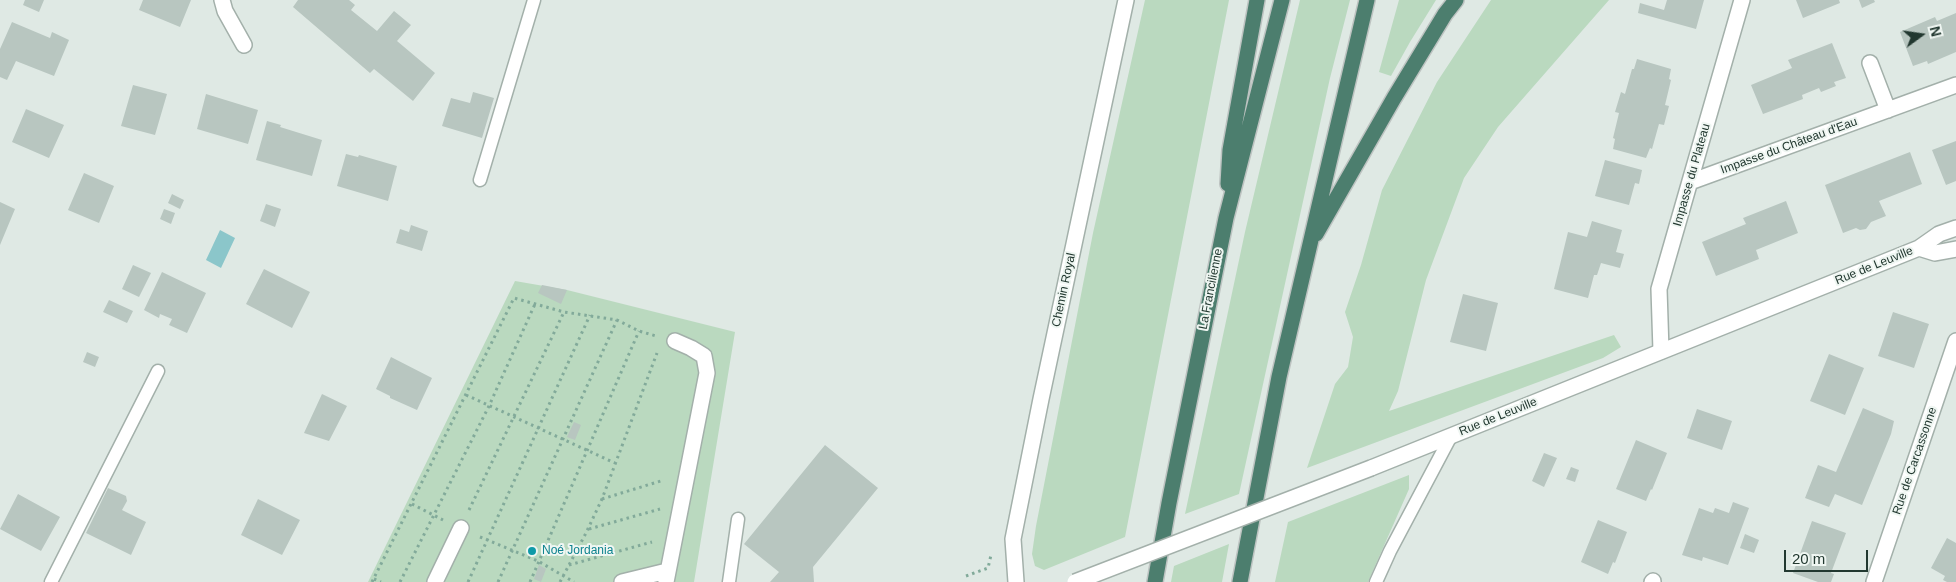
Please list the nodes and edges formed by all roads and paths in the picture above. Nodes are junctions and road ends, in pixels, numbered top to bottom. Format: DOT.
graph roads {
  1 [pos="222,0"];
  2 [pos="534,0"];
  3 [pos="1126,0"];
  4 [pos="1257,0"];
  5 [pos="1282,0"];
  6 [pos="1367,0"];
  7 [pos="1456,0"];
  8 [pos="1742,0"];
  9 [pos="244,45"];
  10 [pos="1870,62"];
  11 [pos="1956,85"];
  12 [pos="1888,110"];
  13 [pos="480,180"];
  14 [pos="1690,182"];
  15 [pos="1226,218"];
  16 [pos="1956,228"];
  17 [pos="1919,248"];
  18 [pos="1308,249"];
  19 [pos="1956,249"];
  20 [pos="535,304"];
  21 [pos="564,312"];
  22 [pos="590,315"];
  23 [pos="617,320"];
  24 [pos="639,331"];
  25 [pos="669,340"];
  26 [pos="1956,341"];
  27 [pos="1661,351"];
  28 [pos="158,371"];
  29 [pos="466,395"];
  30 [pos="489,406"];
  31 [pos="514,416"];
  32 [pos="538,428"];
  33 [pos="1451,436"];
  34 [pos="562,439"];
  35 [pos="588,450"];
  36 [pos="615,463"];
  37 [pos="688,473"];
  38 [pos="602,499"];
  39 [pos="682,503"];
  40 [pos="412,504"];
  41 [pos="434,515"];
  42 [pos="738,519"];
  43 [pos="460,528"];
  44 [pos="588,530"];
  45 [pos="674,536"];
  46 [pos="488,540"];
  47 [pos="993,548"];
  48 [pos="512,550"];
  49 [pos="539,562"];
  50 [pos="569,565"];
  51 [pos="563,576"];
  52 [pos="667,576"];
  53 [pos="966,576"];
  54 [pos="373,580"];
  55 [pos="51,582"];
  56 [pos="380,582"];
  57 [pos="400,582"];
  58 [pos="435,582"];
  59 [pos="468,582"];
  60 [pos="498,582"];
  61 [pos="530,582"];
  62 [pos="560,582"];
  63 [pos="574,582"];
  64 [pos="622,582"];
  65 [pos="729,582"];
  66 [pos="1016,582"];
  67 [pos="1075,582"];
  68 [pos="1155,582"];
  69 [pos="1240,582"];
  70 [pos="1376,582"];
  71 [pos="1874,582"];
  1 -- 9 [label="street"];
  2 -- 13 [label="lane"];
  3 -- 66 [label="street, Chemin Royal"];
  4 -- 15 [label="highway"];
  5 -- 15 [label="highway, La Francilienne"];
  6 -- 18 [label="highway"];
  7 -- 18 [label="highway"];
  8 -- 14 [label="street, Impasse du Plateau"];
  10 -- 12 [label="street"];
  11 -- 12 [label="street, Impasse du Château d'Eau"];
  12 -- 14 [label="street, Impasse du Château d'Eau"];
  14 -- 27 [label="street, Impasse du Plateau"];
  15 -- 68 [label="highway, La Francilienne"];
  16 -- 17 [label="street, Rue de Leuville"];
  17 -- 19 [label="street, Rue de Leuville"];
  17 -- 27 [label="street, Rue de Leuville"];
  18 -- 69 [label="highway"];
  20 -- 21 [label="path"];
  20 -- 29 [label="path"];
  20 -- 30 [label="path"];
  21 -- 22 [label="path"];
  21 -- 31 [label="path"];
  22 -- 23 [label="path"];
  22 -- 32 [label="path"];
  23 -- 24 [label="path"];
  23 -- 34 [label="path"];
  24 -- 25 [label="path"];
  24 -- 35 [label="path"];
  25 -- 36 [label="path"];
  25 -- 37 [label="street"];
  26 -- 71 [label="street, Rue de Carcassonne"];
  27 -- 33 [label="street, Rue de Leuville"];
  28 -- 55 [label="lane"];
  29 -- 30 [label="path"];
  29 -- 40 [label="path"];
  30 -- 31 [label="path"];
  30 -- 41 [label="path"];
  31 -- 32 [label="path"];
  31 -- 43 [label="path"];
  32 -- 34 [label="path"];
  32 -- 46 [label="path"];
  33 -- 67 [label="street, Rue de Leuville, bridge"];
  33 -- 70 [label="lane"];
  34 -- 35 [label="path"];
  34 -- 48 [label="path"];
  35 -- 36 [label="path"];
  35 -- 49 [label="path"];
  36 -- 38 [label="path"];
  37 -- 38 [label="path"];
  37 -- 39 [label="street"];
  38 -- 44 [label="path"];
  39 -- 44 [label="path"];
  39 -- 45 [label="street"];
  40 -- 41 [label="path"];
  40 -- 54 [label="path"];
  41 -- 43 [label="path"];
  41 -- 57 [label="path"];
  42 -- 65 [label="lane"];
  43 -- 46 [label="path"];
  43 -- 58 [label="street"];
  44 -- 50 [label="path"];
  45 -- 50 [label="path"];
  45 -- 52 [label="street"];
  46 -- 48 [label="path"];
  46 -- 59 [label="path"];
  47 -- 53 [label="path"];
  48 -- 49 [label="path"];
  48 -- 60 [label="path"];
  49 -- 51 [label="path"];
  49 -- 61 [label="path"];
  50 -- 51 [label="path"];
  51 -- 62 [label="path"];
  51 -- 63 [label="path"];
  52 -- 64 [label="street"];
  54 -- 56 [label="path"];
}
